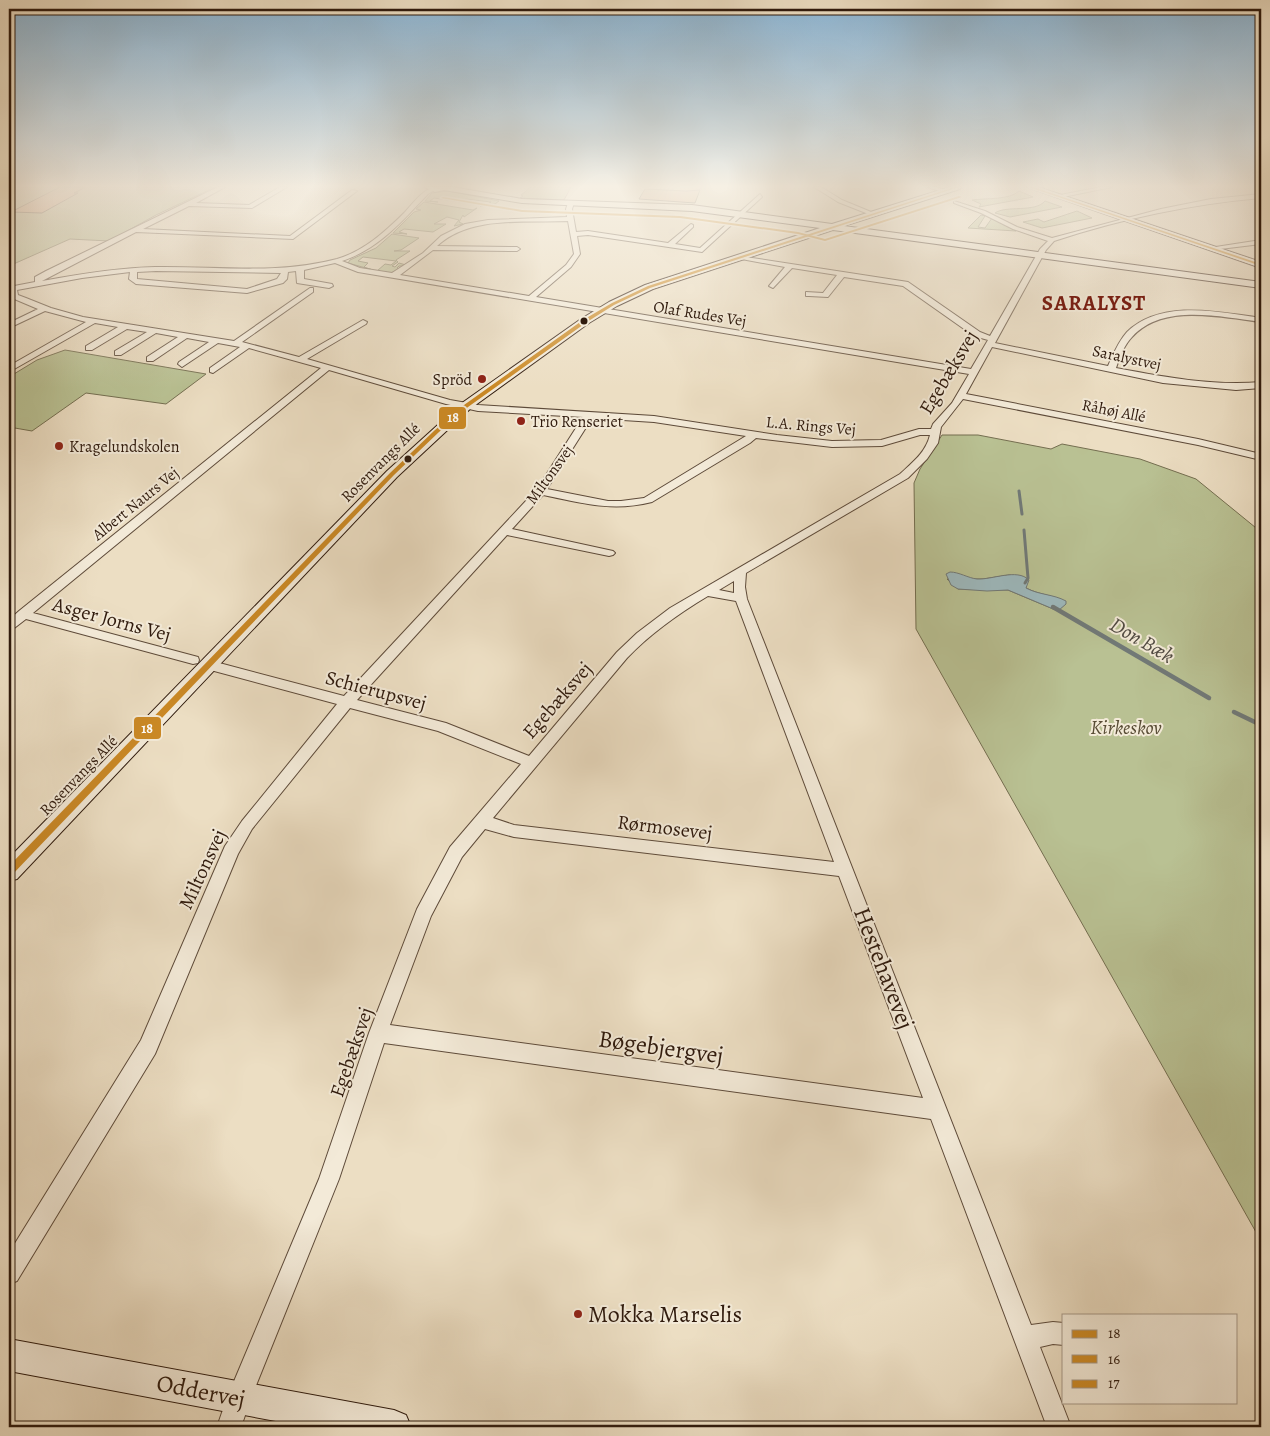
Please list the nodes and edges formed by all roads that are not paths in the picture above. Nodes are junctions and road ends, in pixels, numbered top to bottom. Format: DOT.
graph roads {
  1 [pos="86,254"];
  2 [pos="353,254"];
  3 [pos="425,254"];
  4 [pos="576,254"];
  5 [pos="751,254"];
  6 [pos="1031,254"];
  7 [pos="1229,254"];
  8 [pos="1039,255"];
  9 [pos="739,258"];
  10 [pos="335,262"];
  11 [pos="1261,265"];
  12 [pos="790,266"];
  13 [pos="300,269"];
  14 [pos="134,270"];
  15 [pos="285,271"];
  16 [pos="842,274"];
  17 [pos="392,276"];
  18 [pos="42,283"];
  19 [pos="1261,285"];
  20 [pos="329,286"];
  21 [pos="773,286"];
  22 [pos="12,288"];
  23 [pos="310,290"];
  24 [pos="809,294"];
  25 [pos="530,299"];
  26 [pos="43,309"];
  27 [pos="601,311"];
  28 [pos="1261,320"];
  29 [pos="94,321"];
  30 [pos="363,322"];
  31 [pos="9,326"];
  32 [pos="126,326"];
  33 [pos="156,330"];
  34 [pos="186,335"];
  35 [pos="217,340"];
  36 [pos="990,341"];
  37 [pos="236,343"];
  38 [pos="248,345"];
  39 [pos="89,348"];
  40 [pos="118,353"];
  41 [pos="150,359"];
  42 [pos="301,360"];
  43 [pos="182,364"];
  44 [pos="328,367"];
  45 [pos="9,369"];
  46 [pos="1111,369"];
  47 [pos="212,370"];
  48 [pos="974,372"];
  49 [pos="1261,385"];
  50 [pos="960,396"];
  51 [pos="466,406"];
  52 [pos="590,414"];
  53 [pos="935,432"];
  54 [pos="753,435"];
  55 [pos="1261,458"];
  56 [pos="541,491"];
  57 [pos="504,531"];
  58 [pos="610,553"];
  59 [pos="741,571"];
  60 [pos="706,592"];
  61 [pos="741,599"];
  62 [pos="22,614"];
  63 [pos="9,626"];
  64 [pos="193,660"];
  65 [pos="208,665"];
  66 [pos="346,703"];
  67 [pos="530,762"];
  68 [pos="481,822"];
  69 [pos="846,870"];
  70 [pos="9,872"];
  71 [pos="378,1033"];
  72 [pos="938,1110"];
  73 [pos="9,1273"];
  74 [pos="1062,1334"];
  75 [pos="1025,1338"];
  76 [pos="9,1355"];
  77 [pos="234,1413"];
  78 [pos="394,1427"];
  79 [pos="1059,1427"];
  1 -- 18 [label="street"];
  2 -- 10 [label="street"];
  3 -- 17 [label="street"];
  4 -- 25 [label="street"];
  5 -- 9 [label="street, Rosenvangs Allé"];
  6 -- 8 [label="street"];
  7 -- 11 [label="street"];
  8 -- 19 [label="street"];
  8 -- 36 [label="street, Egebæksvej"];
  9 -- 12 [label="street, Saralystvej"];
  9 -- 27 [label="street, Rosenvangs Allé"];
  10 -- 13 [label="street"];
  10 -- 17 [label="street, Olaf Rudes Vej"];
  12 -- 16 [label="street, Saralystvej"];
  12 -- 21 [label="street"];
  13 -- 15 [label="street"];
  13 -- 20 [label="street"];
  14 -- 15 [label="street"];
  14 -- 15 [label="street"];
  14 -- 18 [label="street"];
  16 -- 24 [label="street"];
  16 -- 36 [label="street, Saralystvej"];
  17 -- 25 [label="street, Olaf Rudes Vej"];
  18 -- 22 [label="street"];
  22 -- 26 [label="street, L.A. Rings Vej"];
  23 -- 37 [label="street"];
  25 -- 27 [label="street, Olaf Rudes Vej"];
  26 -- 29 [label="street, L.A. Rings Vej"];
  26 -- 31 [label="street"];
  27 -- 48 [label="street, Olaf Rudes Vej"];
  27 -- 51 [label="street, Rosenvangs Allé"];
  28 -- 46 [label="street"];
  29 -- 32 [label="street, L.A. Rings Vej"];
  29 -- 45 [label="street"];
  30 -- 42 [label="street"];
  32 -- 33 [label="street, L.A. Rings Vej"];
  32 -- 39 [label="street"];
  33 -- 34 [label="street, L.A. Rings Vej"];
  33 -- 40 [label="street"];
  34 -- 35 [label="street, L.A. Rings Vej"];
  34 -- 41 [label="street"];
  35 -- 37 [label="street, L.A. Rings Vej"];
  35 -- 43 [label="street"];
  36 -- 46 [label="street, Saralystvej"];
  36 -- 48 [label="street, Egebæksvej"];
  37 -- 38 [label="street, L.A. Rings Vej"];
  38 -- 42 [label="street, L.A. Rings Vej"];
  38 -- 47 [label="street"];
  42 -- 44 [label="street, L.A. Rings Vej"];
  44 -- 51 [label="street, L.A. Rings Vej"];
  44 -- 62 [label="street, Albert Naurs Vej"];
  46 -- 49 [label="street, Saralystvej"];
  48 -- 50 [label="street, Egebæksvej"];
  50 -- 53 [label="street, Egebæksvej"];
  50 -- 55 [label="street, Råhøj Allé"];
  51 -- 52 [label="street, L.A. Rings Vej"];
  51 -- 65 [label="street, Rosenvangs Allé"];
  52 -- 54 [label="street, L.A. Rings Vej"];
  52 -- 56 [label="street, Miltonsvej"];
  53 -- 54 [label="street, L.A. Rings Vej"];
  53 -- 59 [label="street, Egebæksvej"];
  54 -- 56 [label="street"];
  56 -- 57 [label="street, Miltonsvej"];
  57 -- 58 [label="street"];
  57 -- 66 [label="street, Miltonsvej"];
  59 -- 60 [label="street, Egebæksvej"];
  59 -- 61 [label="street, Hestehavevej"];
  60 -- 61 [label="street"];
  60 -- 67 [label="street, Egebæksvej"];
  61 -- 69 [label="street, Hestehavevej"];
  62 -- 63 [label="street, Albert Naurs Vej"];
  62 -- 64 [label="street, Asger Jorns Vej"];
  65 -- 66 [label="street, Schierupsvej"];
  65 -- 70 [label="street, Rosenvangs Allé"];
  66 -- 67 [label="street, Schierupsvej"];
  66 -- 73 [label="street, Miltonsvej"];
  67 -- 68 [label="street, Egebæksvej"];
  68 -- 69 [label="street, Rørmosevej"];
  68 -- 71 [label="street, Egebæksvej"];
  69 -- 72 [label="street, Hestehavevej"];
  71 -- 72 [label="street, Bøgebjergvej"];
  71 -- 77 [label="street, Egebæksvej"];
  72 -- 75 [label="street, Hestehavevej"];
  74 -- 75 [label="street"];
  75 -- 79 [label="street, Hestehavevej"];
  76 -- 77 [label="street, Oddervej"];
  77 -- 78 [label="street, Oddervej"];
}
